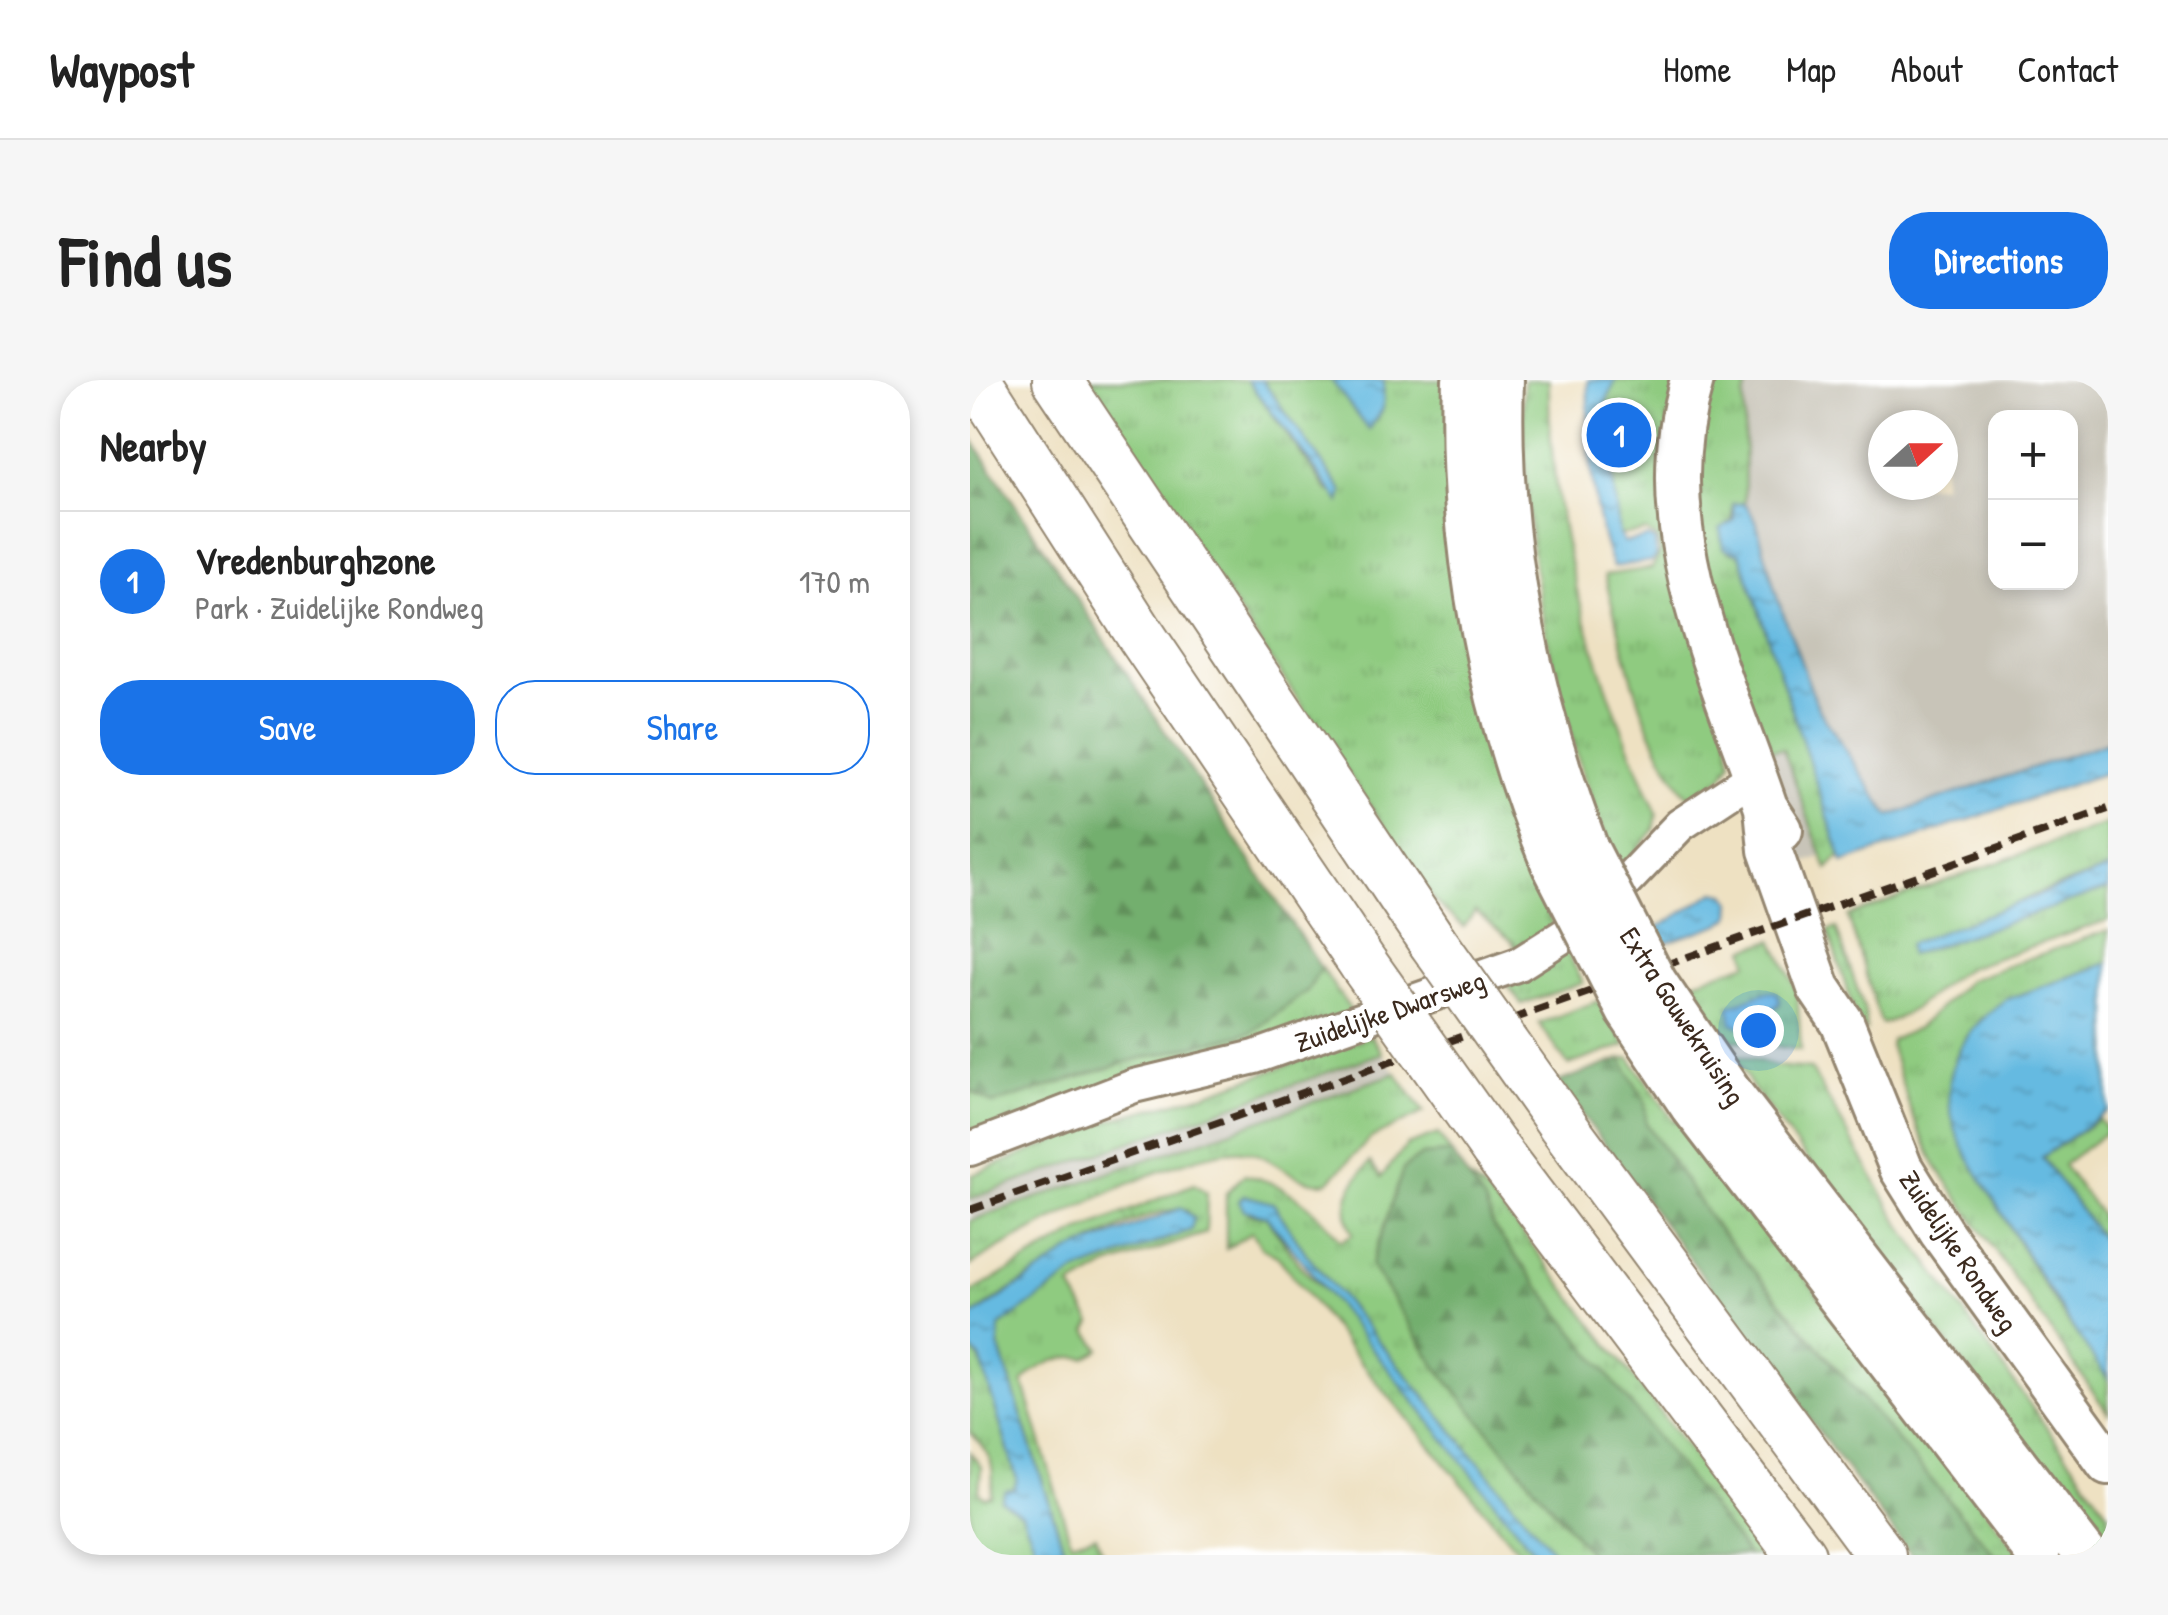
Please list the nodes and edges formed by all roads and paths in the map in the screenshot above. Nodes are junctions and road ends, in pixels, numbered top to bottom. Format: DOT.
graph roads {
  1 [pos="977,380"];
  2 [pos="1056,380"];
  3 [pos="1464,380"];
  4 [pos="1502,380"];
  5 [pos="1692,380"];
  6 [pos="1761,791"];
  7 [pos="1570,856"];
  8 [pos="1711,1099"];
  9 [pos="970,1149"];
  10 [pos="2108,1463"];
  11 [pos="1801,1555"];
  12 [pos="1881,1555"];
  13 [pos="2038,1555"];
  14 [pos="2086,1555"];
  1 -- 11 [label="highway, bridge"];
  2 -- 12 [label="highway, bridge"];
  3 -- 7 [label="main road, Extra Gouwekruising"];
  4 -- 7 [label="main road, Extra Gouwekruising"];
  5 -- 6 [label="main road, Zuidelijke Rondweg"];
  6 -- 9 [label="street, Zuidelijke Dwarsweg"];
  6 -- 10 [label="main road, Zuidelijke Rondweg"];
  7 -- 8 [label="main road, Extra Gouwekruising, bridge"];
  8 -- 13 [label="main road, Extra Gouwekruising"];
  8 -- 14 [label="main road, Extra Gouwekruising"];
}
